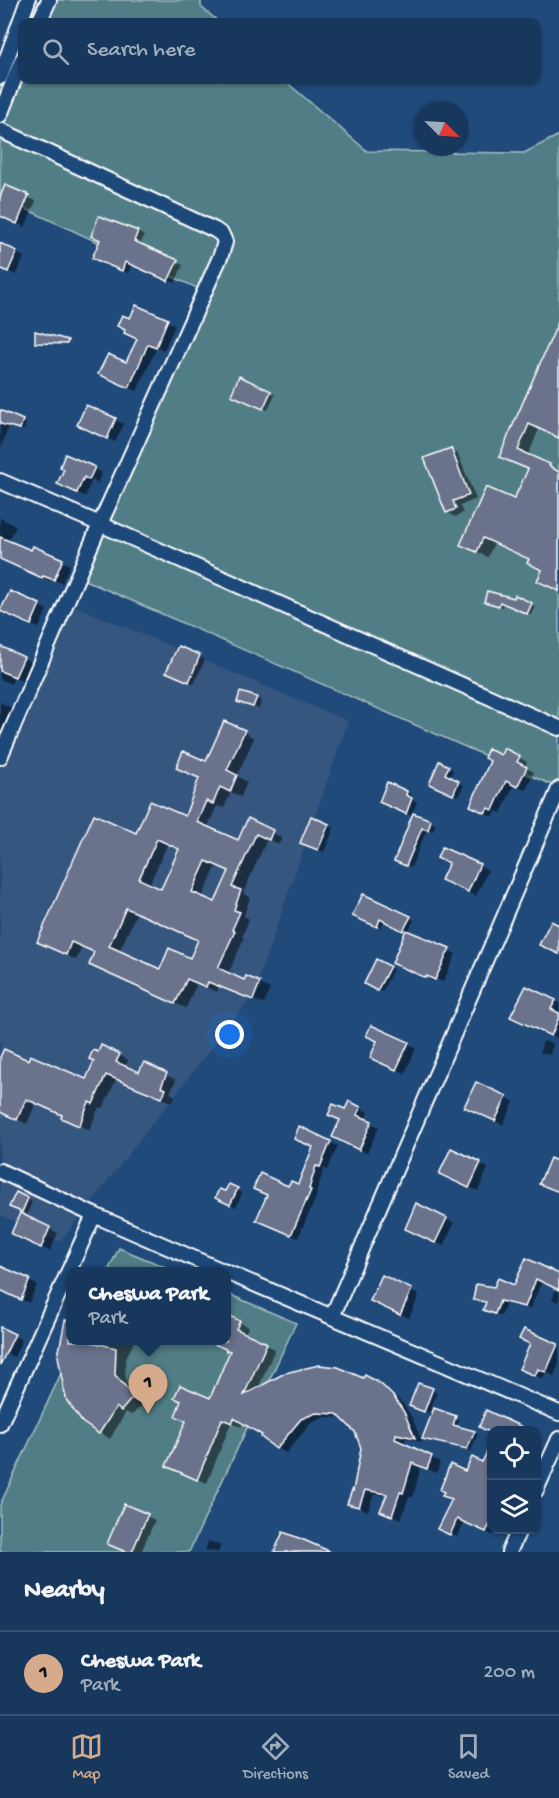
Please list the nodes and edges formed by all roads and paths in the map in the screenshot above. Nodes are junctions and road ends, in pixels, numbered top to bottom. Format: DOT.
graph roads {
  1 [pos="28,0"];
  2 [pos="49,0"];
  3 [pos="21,18"];
  4 [pos="41,18"];
  5 [pos="18,28"];
  6 [pos="18,70"];
  7 [pos="0,77"];
  8 [pos="0,114"];
  9 [pos="0,130"];
  10 [pos="0,481"];
  11 [pos="100,524"];
  12 [pos="559,728"];
  13 [pos="0,757"];
  14 [pos="559,789"];
  15 [pos="0,1171"];
  16 [pos="94,1215"];
  17 [pos="71,1267"];
  18 [pos="214,1267"];
  19 [pos="231,1274"];
  20 [pos="66,1277"];
  21 [pos="332,1317"];
  22 [pos="559,1413"];
  23 [pos="0,1424"];
  24 [pos="559,1439"];
  25 [pos="541,1481"];
  26 [pos="517,1534"];
  27 [pos="509,1552"];
  1 -- 3 [label="street"];
  2 -- 4 [label="street"];
  5 -- 7 [label="street"];
  6 -- 8 [label="street"];
  9 -- 11 [label="street"];
  10 -- 11 [label="street"];
  11 -- 12 [label="street"];
  11 -- 13 [label="street"];
  14 -- 21 [label="street"];
  15 -- 16 [label="street"];
  16 -- 17 [label="street"];
  16 -- 18 [label="street"];
  19 -- 21 [label="street"];
  20 -- 23 [label="street"];
  21 -- 22 [label="street"];
  24 -- 25 [label="street"];
  26 -- 27 [label="street"];
}
